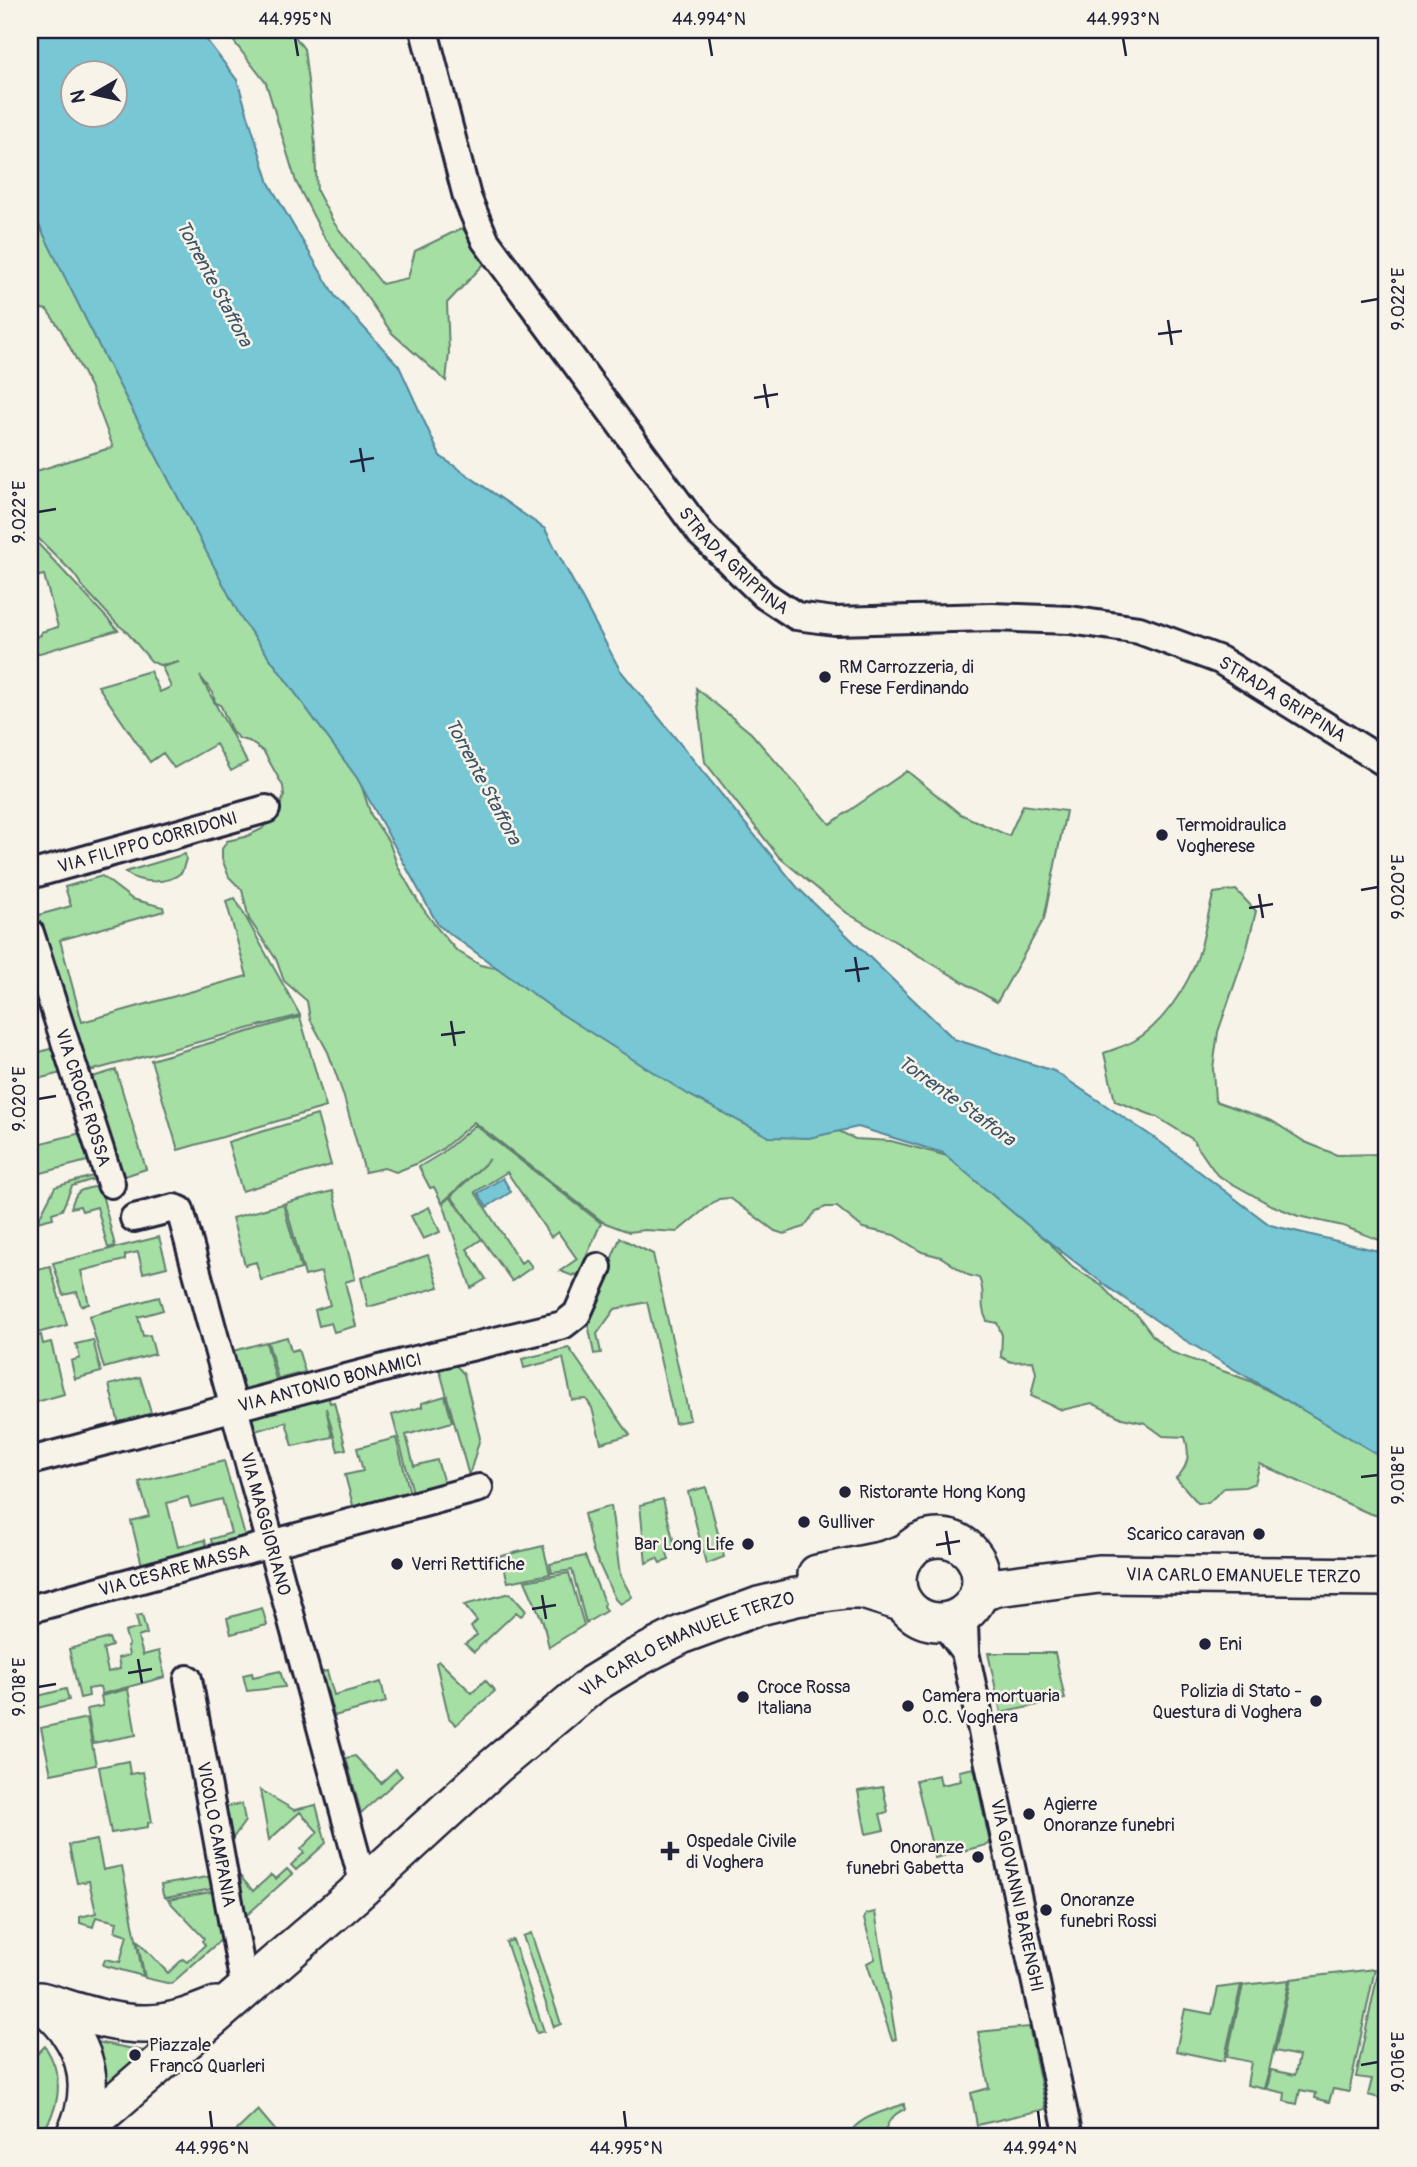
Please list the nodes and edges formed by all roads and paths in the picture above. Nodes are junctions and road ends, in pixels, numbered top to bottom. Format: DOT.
graph roads {
  1 [pos="424,30"];
  2 [pos="1387,764"];
  3 [pos="265,809"];
  4 [pos="30,875"];
  5 [pos="30,933"];
  6 [pos="111,1184"];
  7 [pos="134,1218"];
  8 [pos="598,1267"];
  9 [pos="234,1407"];
  10 [pos="30,1461"];
  11 [pos="479,1488"];
  12 [pos="271,1544"];
  13 [pos="909,1552"];
  14 [pos="1387,1577"];
  15 [pos="966,1599"];
  16 [pos="904,1603"];
  17 [pos="30,1609"];
  18 [pos="188,1679"];
  19 [pos="495,1766"];
  20 [pos="364,1885"];
  21 [pos="241,1994"];
  22 [pos="35,1999"];
  23 [pos="75,2137"];
  24 [pos="1069,2137"];
  1 -- 2 [label="street, STRADA GRIPPINA"];
  3 -- 4 [label="street, VIA FILIPPO CORRIDONI"];
  5 -- 6 [label="street, VIA CROCE ROSSA"];
  7 -- 9 [label="street, VIA MAGGIORIANO"];
  8 -- 9 [label="street, VIA ANTONIO BONAMICI"];
  9 -- 10 [label="street, VIA ANTONIO BONAMICI"];
  9 -- 12 [label="street, VIA MAGGIORIANO"];
  11 -- 12 [label="street, VIA CESARE MASSA"];
  12 -- 17 [label="street, VIA CESARE MASSA"];
  12 -- 20 [label="street, VIA MAGGIORIANO"];
  13 -- 15 [label="main road, VIA CARLO EMANUELE TERZO"];
  13 -- 16 [label="main road"];
  13 -- 19 [label="main road, VIA CARLO EMANUELE TERZO"];
  14 -- 15 [label="main road, VIA CARLO EMANUELE TERZO"];
  15 -- 16 [label="main road, VIA CARLO EMANUELE TERZO"];
  15 -- 24 [label="street, VIA GIOVANNI BARENGHI"];
  16 -- 19 [label="main road, VIA CARLO EMANUELE TERZO"];
  18 -- 21 [label="street, VICOLO CAMPANIA"];
  19 -- 20 [label="main road, VIA CARLO EMANUELE TERZO"];
  20 -- 21 [label="main road, VIA CARLO EMANUELE TERZO"];
  21 -- 22 [label="main road, VIA CARLO EMANUELE TERZO"];
  21 -- 23 [label="main road, VIA CARLO EMANUELE TERZO"];
  22 -- 23 [label="main road"];
}
